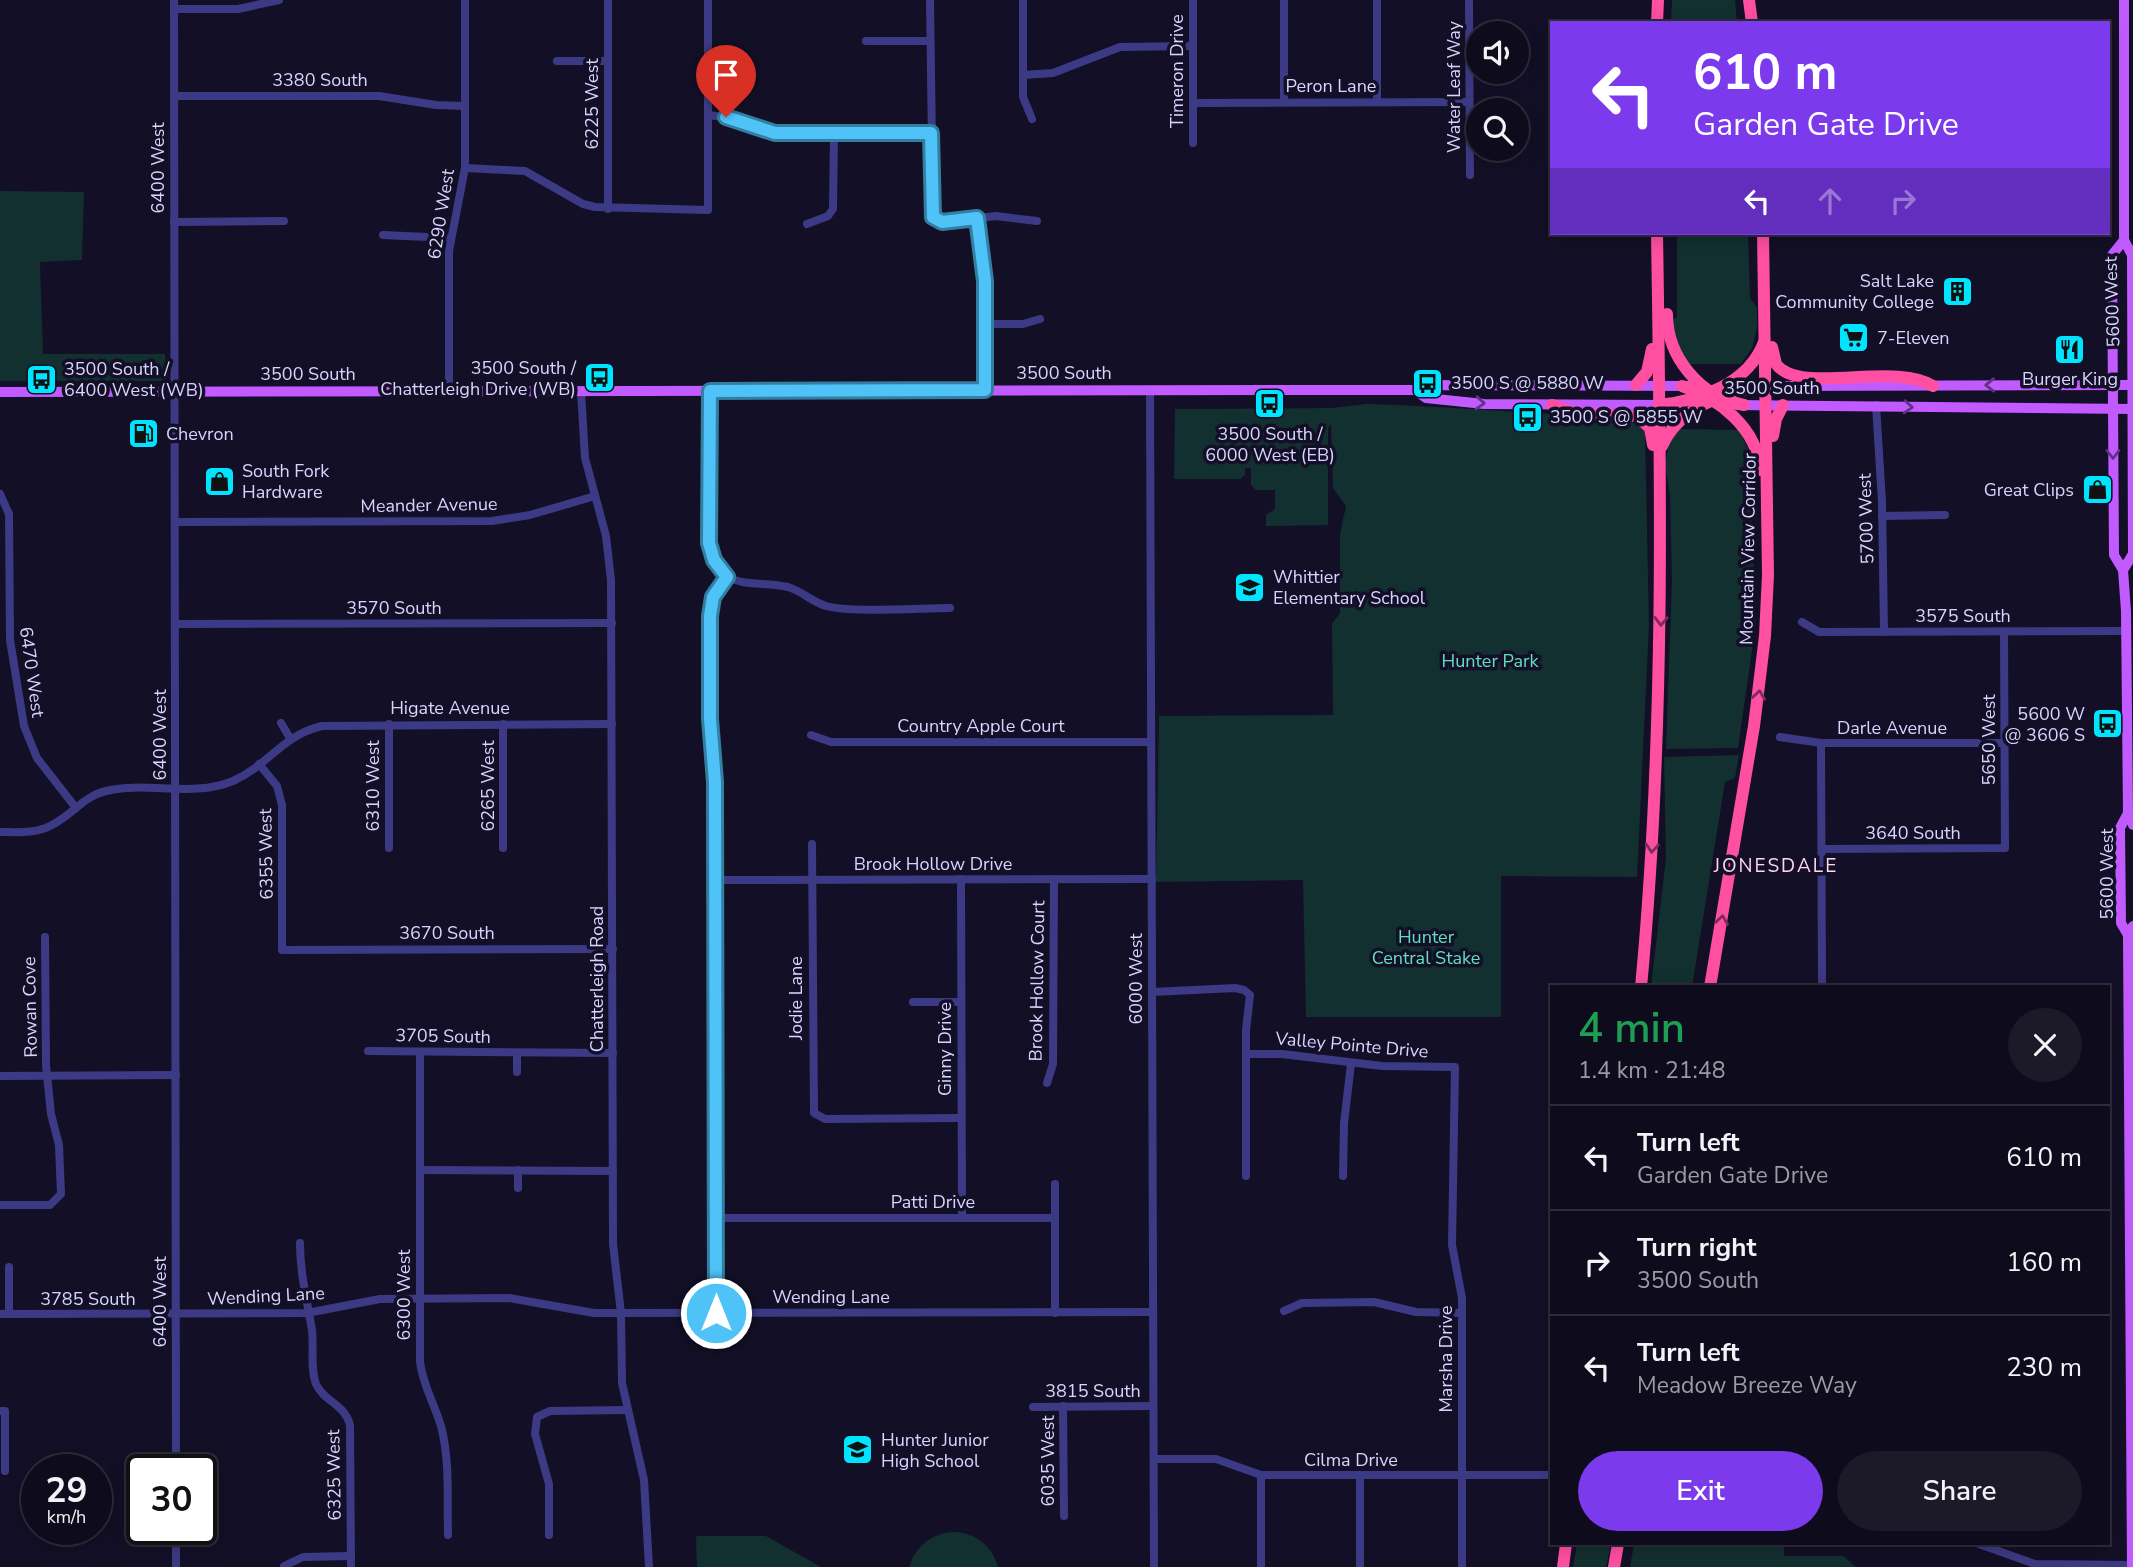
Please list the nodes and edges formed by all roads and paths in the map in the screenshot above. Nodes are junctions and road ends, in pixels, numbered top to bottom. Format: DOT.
graph roads {
  1 [pos="279,0"];
  2 [pos="465,0"];
  3 [pos="608,0"];
  4 [pos="708,0"];
  5 [pos="930,0"];
  6 [pos="1023,0"];
  7 [pos="1193,0"];
  8 [pos="1284,0"];
  9 [pos="1377,0"];
  10 [pos="1469,0"];
  11 [pos="1658,0"];
  12 [pos="1749,0"];
  13 [pos="2124,0"];
  14 [pos="174,5"];
  15 [pos="1657,21"];
  16 [pos="1752,21"];
  17 [pos="866,41"];
  18 [pos="930,41"];
  19 [pos="1193,46"];
  20 [pos="557,61"];
  21 [pos="608,61"];
  22 [pos="1023,75"];
  23 [pos="174,96"];
  24 [pos="1469,98"];
  25 [pos="1377,102"];
  26 [pos="1466,102"];
  27 [pos="1193,103"];
  28 [pos="1284,103"];
  29 [pos="465,106"];
  30 [pos="708,115"];
  31 [pos="1032,119"];
  32 [pos="834,133"];
  33 [pos="931,133"];
  34 [pos="1193,143"];
  35 [pos="1470,161"];
  36 [pos="465,168"];
  37 [pos="1470,175"];
  38 [pos="608,209"];
  39 [pos="977,218"];
  40 [pos="1037,220"];
  41 [pos="284,221"];
  42 [pos="174,222"];
  43 [pos="807,224"];
  44 [pos="383,235"];
  45 [pos="1650,235"];
  46 [pos="1657,235"];
  47 [pos="1666,235"];
  48 [pos="1763,235"];
  49 [pos="1769,235"];
  50 [pos="450,238"];
  51 [pos="2124,240"];
  52 [pos="1040,319"];
  53 [pos="985,324"];
  54 [pos="1765,338"];
  55 [pos="1636,385"];
  56 [pos="1659,385"];
  57 [pos="2132,385"];
  58 [pos="1682,386"];
  59 [pos="1766,386"];
  60 [pos="1933,386"];
  61 [pos="2113,386"];
  62 [pos="985,390"];
  63 [pos="1150,390"];
  64 [pos="1415,390"];
  65 [pos="175,391"];
  66 [pos="449,391"];
  67 [pos="581,391"];
  68 [pos="710,391"];
  69 [pos="0,392"];
  70 [pos="1712,396"];
  71 [pos="1552,405"];
  72 [pos="1659,405"];
  73 [pos="1744,405"];
  74 [pos="1766,405"];
  75 [pos="1783,405"];
  76 [pos="1876,405"];
  77 [pos="2113,409"];
  78 [pos="2132,409"];
  79 [pos="1660,453"];
  80 [pos="0,494"];
  81 [pos="595,496"];
  82 [pos="1945,515"];
  83 [pos="1882,516"];
  84 [pos="175,522"];
  85 [pos="2123,570"];
  86 [pos="1768,575"];
  87 [pos="727,577"];
  88 [pos="1661,578"];
  89 [pos="5,580"];
  90 [pos="1767,607"];
  91 [pos="950,608"];
  92 [pos="2130,611"];
  93 [pos="1802,622"];
  94 [pos="612,623"];
  95 [pos="175,624"];
  96 [pos="2127,631"];
  97 [pos="1884,632"];
  98 [pos="2004,632"];
  99 [pos="281,723"];
  100 [pos="389,724"];
  101 [pos="503,724"];
  102 [pos="612,724"];
  103 [pos="811,735"];
  104 [pos="1780,737"];
  105 [pos="290,738"];
  106 [pos="1151,742"];
  107 [pos="1821,743"];
  108 [pos="2004,743"];
  109 [pos="260,764"];
  110 [pos="176,789"];
  111 [pos="76,808"];
  112 [pos="2127,813"];
  113 [pos="2133,825"];
  114 [pos="0,832"];
  115 [pos="812,844"];
  116 [pos="389,848"];
  117 [pos="503,848"];
  118 [pos="2005,848"];
  119 [pos="1822,849"];
  120 [pos="961,879"];
  121 [pos="1054,879"];
  122 [pos="1152,879"];
  123 [pos="715,880"];
  124 [pos="812,880"];
  125 [pos="45,937"];
  126 [pos="2131,937"];
  127 [pos="612,949"];
  128 [pos="282,950"];
  129 [pos="1641,985"];
  130 [pos="1710,985"];
  131 [pos="1822,985"];
  132 [pos="1152,992"];
  133 [pos="913,1002"];
  134 [pos="961,1002"];
  135 [pos="368,1051"];
  136 [pos="420,1052"];
  137 [pos="517,1053"];
  138 [pos="613,1053"];
  139 [pos="1246,1054"];
  140 [pos="1351,1064"];
  141 [pos="1455,1067"];
  142 [pos="517,1072"];
  143 [pos="48,1075"];
  144 [pos="176,1075"];
  145 [pos="0,1076"];
  146 [pos="1047,1083"];
  147 [pos="961,1118"];
  148 [pos="420,1170"];
  149 [pos="518,1170"];
  150 [pos="613,1171"];
  151 [pos="1246,1176"];
  152 [pos="1343,1176"];
  153 [pos="1055,1184"];
  154 [pos="518,1188"];
  155 [pos="0,1205"];
  156 [pos="716,1218"];
  157 [pos="962,1218"];
  158 [pos="1055,1218"];
  159 [pos="300,1243"];
  160 [pos="9,1267"];
  161 [pos="420,1298"];
  162 [pos="1284,1311"];
  163 [pos="1153,1312"];
  164 [pos="307,1313"];
  165 [pos="621,1313"];
  166 [pos="716,1313"];
  167 [pos="1055,1313"];
  168 [pos="1462,1313"];
  169 [pos="4,1314"];
  170 [pos="176,1315"];
  171 [pos="1063,1406"];
  172 [pos="1153,1406"];
  173 [pos="1033,1407"];
  174 [pos="627,1410"];
  175 [pos="2,1411"];
  176 [pos="176,1454"];
  177 [pos="1154,1458"];
  178 [pos="5,1471"];
  179 [pos="1261,1475"];
  180 [pos="1360,1475"];
  181 [pos="1462,1475"];
  182 [pos="1550,1475"];
  183 [pos="1064,1516"];
  184 [pos="447,1535"];
  185 [pos="549,1535"];
  186 [pos="176,1545"];
  187 [pos="1566,1545"];
  188 [pos="1618,1545"];
  189 [pos="1982,1545"];
  190 [pos="351,1556"];
  191 [pos="2132,1565"];
  192 [pos="284,1566"];
  193 [pos="176,1567"];
  194 [pos="351,1567"];
  195 [pos="649,1567"];
  196 [pos="1154,1567"];
  197 [pos="1261,1567"];
  198 [pos="1360,1567"];
  199 [pos="1462,1567"];
  200 [pos="1563,1567"];
  201 [pos="1614,1567"];
  1 -- 14 [label="street"];
  2 -- 29 [label="street, 6290 West"];
  3 -- 21 [label="street, 6225 West"];
  4 -- 30 [label="street"];
  5 -- 18 [label="street"];
  6 -- 22 [label="street"];
  7 -- 19 [label="street, Timeron Drive"];
  8 -- 28 [label="street"];
  9 -- 25 [label="street"];
  10 -- 24 [label="street, Water Leaf Way"];
  11 -- 15 [label="highway"];
  12 -- 16 [label="highway"];
  13 -- 51 [label="main road, 5600 West"];
  14 -- 23 [label="street, 6400 West"];
  17 -- 18 [label="street"];
  18 -- 33 [label="street"];
  19 -- 22 [label="street"];
  19 -- 27 [label="street, Timeron Drive"];
  20 -- 21 [label="street"];
  21 -- 38 [label="street, 6225 West"];
  22 -- 31 [label="street"];
  23 -- 29 [label="street, 3380 South"];
  23 -- 42 [label="street, 6400 West"];
  25 -- 26 [label="street, Peron Lane"];
  25 -- 28 [label="street, Peron Lane"];
  27 -- 28 [label="street, Peron Lane"];
  27 -- 34 [label="street, Timeron Drive"];
  29 -- 36 [label="street, 6290 West"];
  30 -- 32 [label="street"];
  30 -- 38 [label="street"];
  32 -- 33 [label="street"];
  32 -- 43 [label="street"];
  33 -- 39 [label="street"];
  35 -- 37 [label="street, Water Leaf Way"];
  36 -- 38 [label="street"];
  36 -- 50 [label="street, 6290 West"];
  39 -- 40 [label="street"];
  39 -- 53 [label="street"];
  41 -- 42 [label="street"];
  42 -- 65 [label="street, 6400 West"];
  44 -- 50 [label="street"];
  45 -- 55 [label="highway"];
  46 -- 56 [label="highway"];
  47 -- 70 [label="highway"];
  48 -- 54 [label="highway, Mountain View Corridor"];
  49 -- 60 [label="highway"];
  50 -- 66 [label="street, 6290 West"];
  51 -- 57 [label="main road, 5600 West"];
  51 -- 61 [label="main road, 5600 West"];
  52 -- 53 [label="street"];
  53 -- 62 [label="street"];
  54 -- 59 [label="highway, Mountain View Corridor"];
  54 -- 70 [label="highway"];
  55 -- 56 [label="main road, 3500 South"];
  55 -- 64 [label="main road, 3500 South"];
  56 -- 58 [label="main road, 3500 South"];
  56 -- 72 [label="highway"];
  57 -- 61 [label="main road, 3500 South"];
  57 -- 78 [label="main road, 5600 West"];
  58 -- 70 [label="highway"];
  59 -- 60 [label="main road, 3500 South"];
  59 -- 70 [label="highway"];
  59 -- 74 [label="highway, Mountain View Corridor"];
  61 -- 60 [label="main road, 3500 South, one-way"];
  61 -- 77 [label="main road, 5600 West"];
  62 -- 63 [label="main road, 3500 South"];
  62 -- 68 [label="main road, 3500 South"];
  63 -- 64 [label="main road, 3500 South"];
  63 -- 106 [label="street, 6000 West"];
  64 -- 71 [label="main road, 3500 South, one-way"];
  65 -- 66 [label="main road, 3500 South"];
  65 -- 69 [label="main road, 3500 South"];
  65 -- 84 [label="street, 6400 West"];
  66 -- 67 [label="main road, 3500 South"];
  67 -- 68 [label="main road, 3500 South"];
  67 -- 81 [label="street, Chatterleigh Road"];
  68 -- 87 [label="street"];
  70 -- 72 [label="highway"];
  70 -- 73 [label="highway"];
  70 -- 79 [label="highway"];
  70 -- 86 [label="highway"];
  71 -- 72 [label="main road, 3500 South"];
  71 -- 88 [label="highway"];
  72 -- 79 [label="highway"];
  73 -- 74 [label="main road, 3500 South"];
  74 -- 75 [label="main road, 3500 South"];
  74 -- 86 [label="highway, Mountain View Corridor"];
  75 -- 76 [label="main road, 3500 South"];
  75 -- 90 [label="highway"];
  76 -- 77 [label="main road, 3500 South, one-way"];
  76 -- 83 [label="street, 5700 West"];
  77 -- 78 [label="main road, 3500 South"];
  77 -- 85 [label="main road, 5600 West, one-way"];
  78 -- 85 [label="main road, 5600 West"];
  79 -- 88 [label="highway"];
  80 -- 89 [label="street, 6470 West"];
  81 -- 84 [label="street, Meander Avenue"];
  81 -- 94 [label="street, Chatterleigh Road"];
  82 -- 83 [label="street"];
  83 -- 97 [label="street, 5700 West"];
  84 -- 95 [label="street, 6400 West"];
  85 -- 92 [label="main road, 5600 West"];
  86 -- 90 [label="highway, Mountain View Corridor"];
  87 -- 91 [label="street"];
  87 -- 123 [label="street"];
  88 -- 129 [label="highway, one-way"];
  89 -- 111 [label="street, 6470 West"];
  130 -- 90 [label="highway, Mountain View Corridor, one-way"];
  92 -- 96 [label="main road, 5600 West"];
  93 -- 97 [label="street, 3575 South"];
  94 -- 95 [label="street, 3570 South"];
  94 -- 102 [label="street, Chatterleigh Road"];
  95 -- 110 [label="street, 6400 West"];
  96 -- 98 [label="street, 3575 South"];
  96 -- 112 [label="main road, 5600 West"];
  97 -- 98 [label="street, 3575 South"];
  98 -- 108 [label="street, 5650 West"];
  99 -- 105 [label="street"];
  100 -- 101 [label="street, Higate Avenue"];
  100 -- 105 [label="street, Higate Avenue"];
  100 -- 116 [label="street, 6310 West"];
  101 -- 102 [label="street, Higate Avenue"];
  101 -- 117 [label="street, 6265 West"];
  102 -- 127 [label="street, Chatterleigh Road"];
  103 -- 106 [label="street, Country Apple Court"];
  104 -- 107 [label="street, Darle Avenue"];
  105 -- 109 [label="street, Higate Avenue"];
  106 -- 122 [label="street, 6000 West"];
  107 -- 108 [label="street, Darle Avenue"];
  107 -- 119 [label="street"];
  108 -- 118 [label="street, 5650 West"];
  109 -- 110 [label="street, Higate Avenue"];
  109 -- 128 [label="street, 6355 West"];
  110 -- 111 [label="street, Higate Avenue"];
  110 -- 144 [label="street, 6400 West"];
  111 -- 114 [label="street, Higate Avenue"];
  112 -- 113 [label="main road, 5600 West"];
  112 -- 126 [label="main road, 5600 West"];
  115 -- 124 [label="street, Jodie Lane"];
  118 -- 119 [label="street, 3640 South"];
  119 -- 131 [label="street"];
  120 -- 121 [label="street, Brook Hollow Drive"];
  120 -- 124 [label="street, Brook Hollow Drive"];
  120 -- 134 [label="street, Ginny Drive"];
  121 -- 122 [label="street, Brook Hollow Drive"];
  121 -- 146 [label="street, Brook Hollow Court"];
  122 -- 132 [label="street, 6000 West"];
  123 -- 124 [label="street, Brook Hollow Drive"];
  123 -- 156 [label="street"];
  124 -- 147 [label="street, Jodie Lane"];
  125 -- 143 [label="street, Rowan Cove"];
  126 -- 191 [label="main road, 5600 West"];
  127 -- 128 [label="street, 3670 South"];
  127 -- 138 [label="street, Chatterleigh Road"];
  132 -- 139 [label="street"];
  132 -- 163 [label="street, 6000 West"];
  133 -- 134 [label="street"];
  134 -- 147 [label="street, Ginny Drive"];
  135 -- 136 [label="street, 3705 South"];
  136 -- 137 [label="street, 3705 South"];
  136 -- 148 [label="street, 6300 West"];
  137 -- 138 [label="street, 3705 South"];
  137 -- 142 [label="street"];
  138 -- 150 [label="street, Chatterleigh Road"];
  139 -- 140 [label="street, Valley Pointe Drive"];
  139 -- 151 [label="street"];
  140 -- 141 [label="street, Valley Pointe Drive"];
  140 -- 152 [label="street"];
  141 -- 168 [label="street, Marsha Drive"];
  143 -- 144 [label="street"];
  143 -- 145 [label="street"];
  143 -- 155 [label="street, Rowan Cove"];
  144 -- 170 [label="street, 6400 West"];
  147 -- 157 [label="street, Ginny Drive"];
  148 -- 149 [label="street"];
  148 -- 161 [label="street, 6300 West"];
  149 -- 150 [label="street"];
  149 -- 154 [label="street"];
  150 -- 165 [label="street, Chatterleigh Road"];
  153 -- 158 [label="street"];
  156 -- 157 [label="street, Patti Drive"];
  156 -- 166 [label="street"];
  157 -- 158 [label="street, Patti Drive"];
  158 -- 167 [label="street"];
  159 -- 164 [label="street, 6325 West"];
  160 -- 169 [label="street"];
  161 -- 164 [label="street, Wending Lane"];
  161 -- 165 [label="street, Wending Lane"];
  161 -- 184 [label="street, 6300 West"];
  162 -- 168 [label="street"];
  163 -- 167 [label="street, Wending Lane"];
  163 -- 172 [label="street, 6000 West"];
  164 -- 170 [label="street, Wending Lane"];
  164 -- 190 [label="street, 6325 West"];
  165 -- 166 [label="street, Wending Lane"];
  165 -- 174 [label="street, Chatterleigh Road"];
  166 -- 167 [label="street, Wending Lane"];
  168 -- 181 [label="street, Marsha Drive"];
  169 -- 170 [label="street, 3785 South"];
  170 -- 176 [label="street, 6400 West"];
  171 -- 172 [label="street, 3815 South"];
  171 -- 173 [label="street, 3815 South"];
  171 -- 183 [label="street, 6035 West"];
  172 -- 177 [label="street, 6000 West"];
  174 -- 185 [label="street"];
  174 -- 195 [label="street, Chatterleigh Road"];
  175 -- 178 [label="street"];
  177 -- 179 [label="street, Cilma Drive"];
  177 -- 196 [label="street, 6000 West"];
  179 -- 180 [label="street, Cilma Drive"];
  179 -- 197 [label="street"];
  180 -- 181 [label="street, Cilma Drive"];
  180 -- 198 [label="street"];
  181 -- 182 [label="street, Cilma Drive"];
  181 -- 199 [label="street, Marsha Drive"];
  186 -- 193 [label="street"];
  187 -- 200 [label="highway"];
  188 -- 201 [label="highway"];
  189 -- 191 [label="street"];
  190 -- 192 [label="street"];
  190 -- 194 [label="street, 6325 West"];
}
